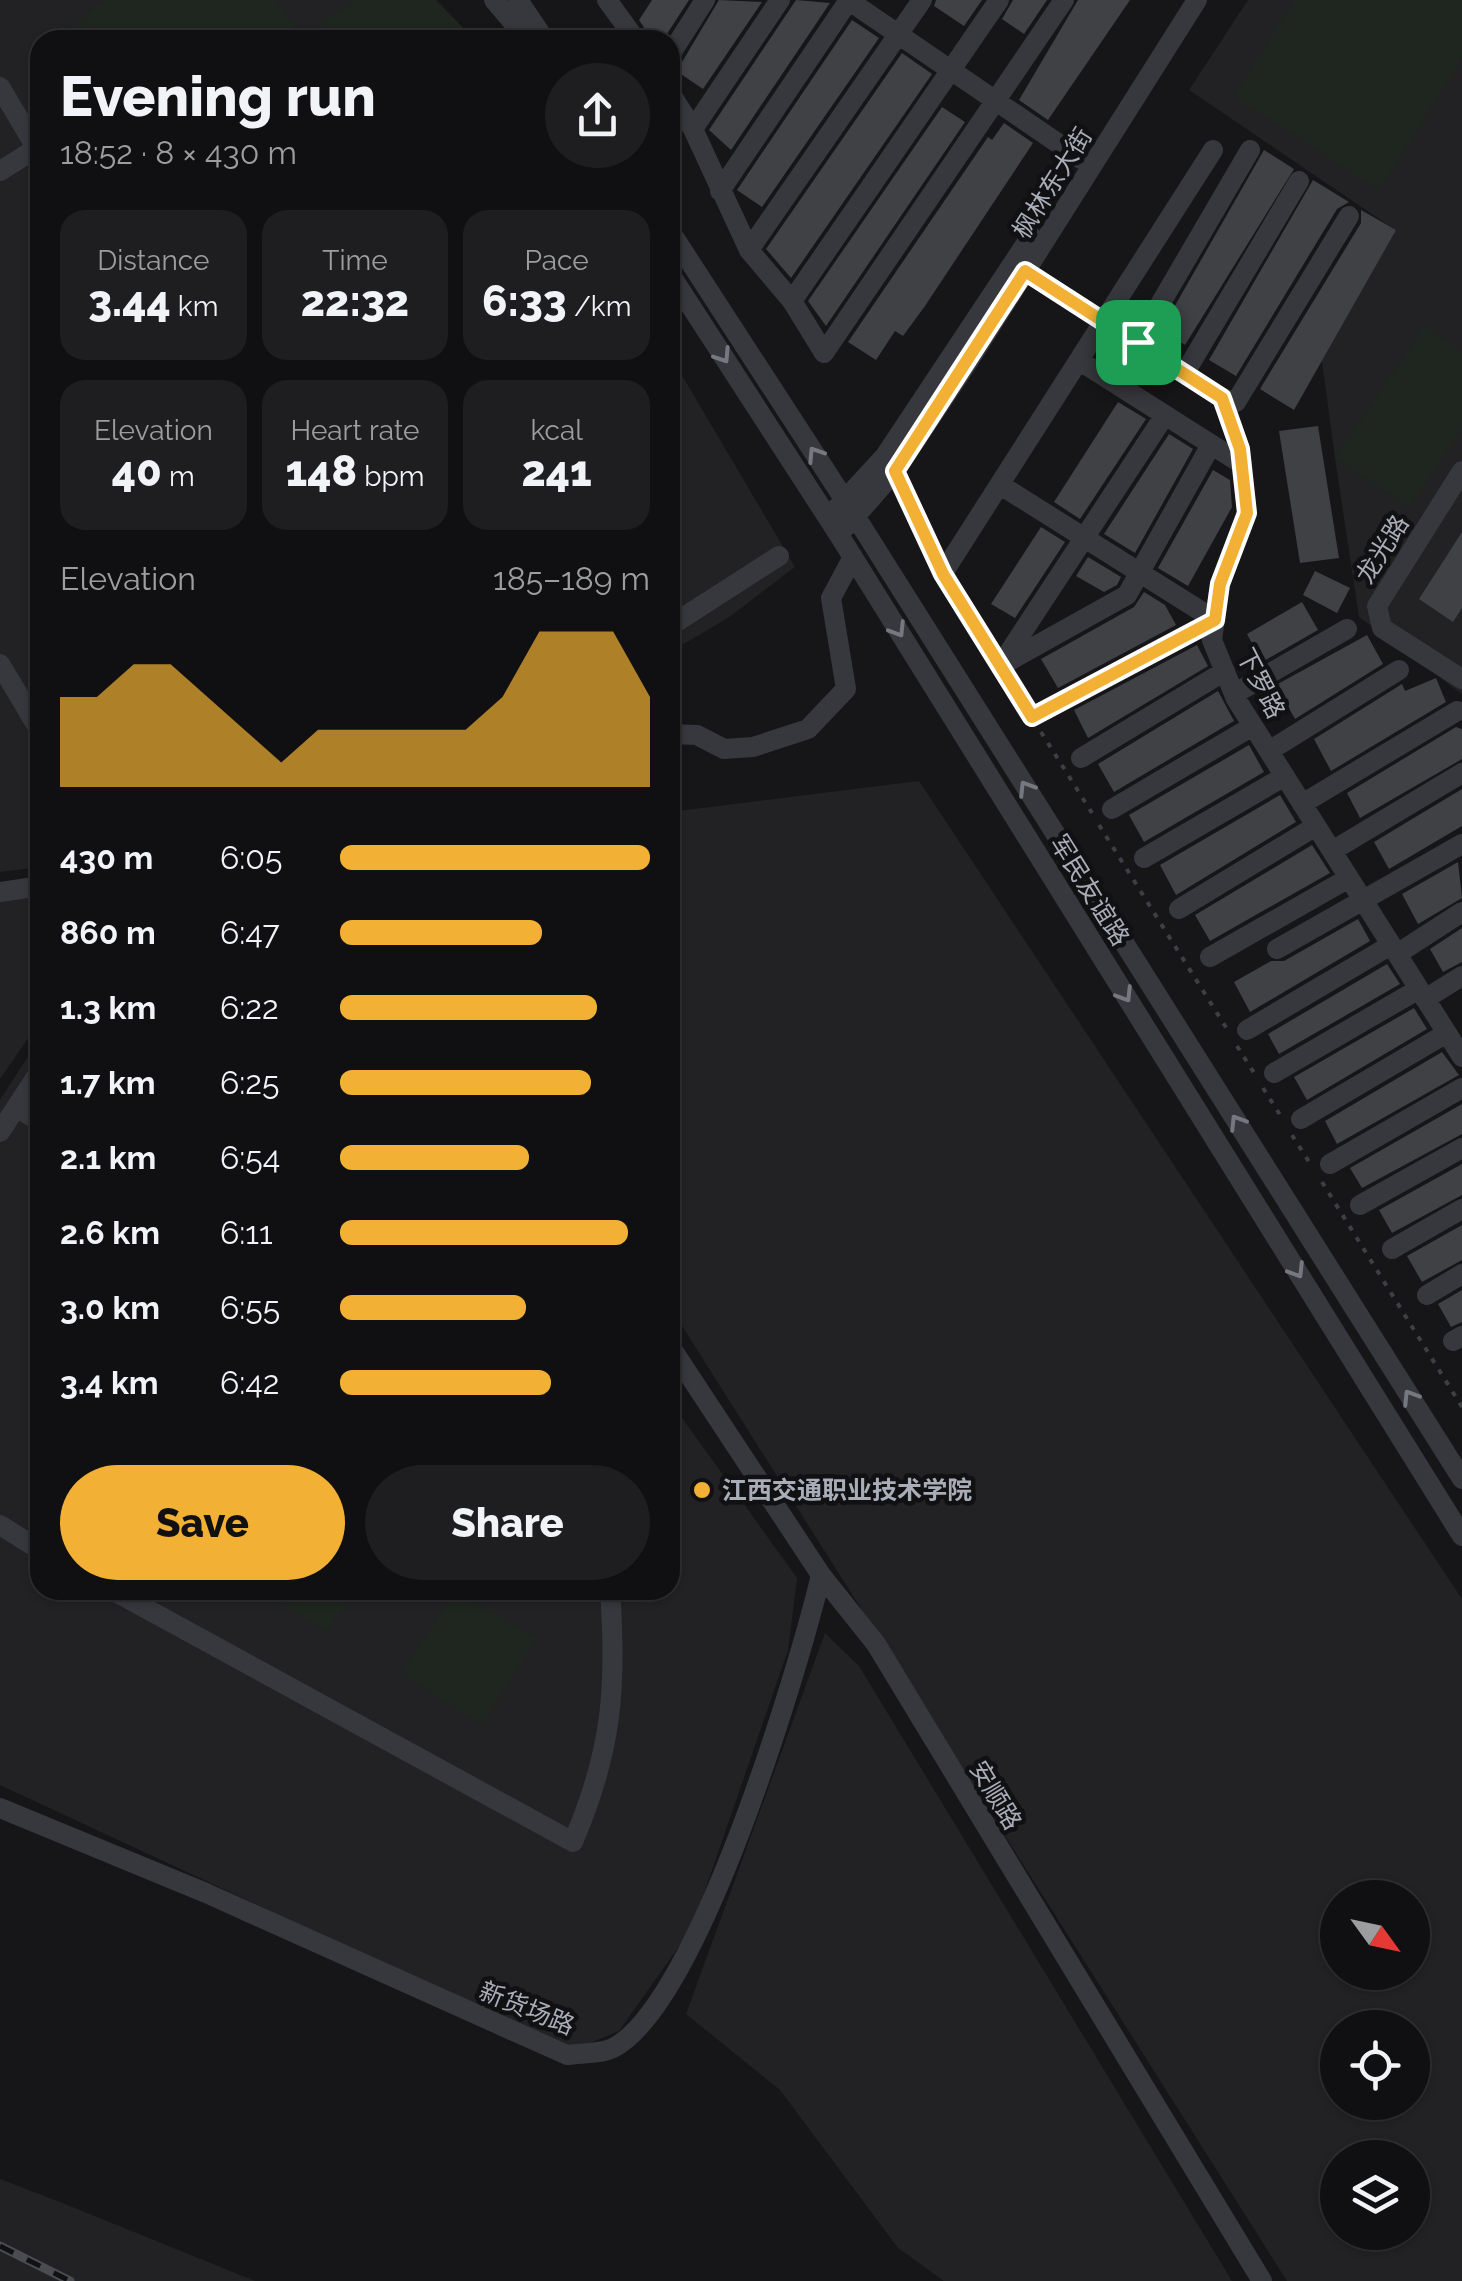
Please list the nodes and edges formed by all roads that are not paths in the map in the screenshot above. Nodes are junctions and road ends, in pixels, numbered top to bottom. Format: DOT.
graph roads {
  1 [pos="494,0"];
  2 [pos="518,0"];
  3 [pos="606,0"];
  4 [pos="705,0"];
  5 [pos="780,0"];
  6 [pos="849,0"];
  7 [pos="922,0"];
  8 [pos="999,0"];
  9 [pos="1064,0"];
  10 [pos="1185,0"];
  11 [pos="1197,0"];
  12 [pos="627,8"];
  13 [pos="520,30"];
  14 [pos="538,30"];
  15 [pos="898,34"];
  16 [pos="680,39"];
  17 [pos="950,70"];
  18 [pos="0,86"];
  19 [pos="996,100"];
  20 [pos="680,109"];
  21 [pos="693,129"];
  22 [pos="30,137"];
  23 [pos="1213,150"];
  24 [pos="1250,150"];
  25 [pos="30,155"];
  26 [pos="1081,159"];
  27 [pos="0,172"];
  28 [pos="1300,181"];
  29 [pos="720,191"];
  30 [pos="1349,216"];
  31 [pos="680,247"];
  32 [pos="750,250"];
  33 [pos="1025,271"];
  34 [pos="680,289"];
  35 [pos="792,301"];
  36 [pos="1105,321"];
  37 [pos="1138,342"];
  38 [pos="1080,361"];
  39 [pos="1186,372"];
  40 [pos="1222,398"];
  41 [pos="1165,416"];
  42 [pos="1210,445"];
  43 [pos="1242,464"];
  44 [pos="1462,472"];
  45 [pos="1002,486"];
  46 [pos="850,508"];
  47 [pos="833,526"];
  48 [pos="1086,539"];
  49 [pos="779,556"];
  50 [pos="853,557"];
  51 [pos="943,574"];
  52 [pos="1142,574"];
  53 [pos="680,620"];
  54 [pos="1215,620"];
  55 [pos="1347,629"];
  56 [pos="0,664"];
  57 [pos="1399,670"];
  58 [pos="1224,671"];
  59 [pos="1462,679"];
  60 [pos="1234,694"];
  61 [pos="1457,710"];
  62 [pos="30,714"];
  63 [pos="1032,717"];
  64 [pos="1253,726"];
  65 [pos="680,734"];
  66 [pos="1269,751"];
  67 [pos="1080,758"];
  68 [pos="1462,773"];
  69 [pos="1285,776"];
  70 [pos="1302,804"];
  71 [pos="1112,810"];
  72 [pos="1316,826"];
  73 [pos="1462,844"];
  74 [pos="1332,850"];
  75 [pos="1144,858"];
  76 [pos="1349,878"];
  77 [pos="30,888"];
  78 [pos="0,892"];
  79 [pos="1363,900"];
  80 [pos="1180,909"];
  81 [pos="1462,912"];
  82 [pos="1276,949"];
  83 [pos="1394,949"];
  84 [pos="1210,957"];
  85 [pos="1462,976"];
  86 [pos="1422,994"];
  87 [pos="1247,1030"];
  88 [pos="1447,1033"];
  89 [pos="1462,1055"];
  90 [pos="1274,1072"];
  91 [pos="30,1086"];
  92 [pos="1462,1088"];
  93 [pos="16,1107"];
  94 [pos="30,1116"];
  95 [pos="1300,1119"];
  96 [pos="0,1132"];
  97 [pos="1462,1148"];
  98 [pos="1330,1164"];
  99 [pos="1360,1205"];
  100 [pos="1462,1209"];
  101 [pos="1392,1249"];
  102 [pos="1462,1274"];
  103 [pos="1428,1294"];
  104 [pos="680,1361"];
  105 [pos="1462,1479"];
  106 [pos="0,1525"];
  107 [pos="1462,1536"];
  108 [pos="30,1544"];
  109 [pos="820,1575"];
  110 [pos="130,1600"];
  111 [pos="611,1600"];
  112 [pos="0,1808"];
  113 [pos="1262,2281"];
  1 -- 13 [label="street"];
  2 -- 14 [label="street"];
  3 -- 12 [label="street"];
  4 -- 16 [label="street"];
  5 -- 21 [label="street"];
  6 -- 15 [label="street"];
  6 -- 29 [label="street"];
  7 -- 15 [label="street"];
  8 -- 17 [label="street"];
  9 -- 19 [label="street"];
  10 -- 26 [label="street, 枫林东大街"];
  11 -- 33 [label="street, 枫林东大街"];
  15 -- 17 [label="street"];
  15 -- 32 [label="street"];
  17 -- 19 [label="street"];
  17 -- 35 [label="street"];
  18 -- 22 [label="street"];
  19 -- 26 [label="street"];
  19 -- 35 [label="street"];
  20 -- 21 [label="street"];
  21 -- 29 [label="street"];
  23 -- 36 [label="street"];
  24 -- 37 [label="street"];
  25 -- 27 [label="street"];
  26 -- 46 [label="street, 枫林东大街"];
  28 -- 39 [label="street"];
  29 -- 32 [label="street"];
  30 -- 40 [label="street"];
  46 -- 31 [label="street, 军民友谊路, one-way"];
  32 -- 35 [label="street"];
  33 -- 36 [label="street"];
  33 -- 46 [label="street, 枫林东大街"];
  34 -- 47 [label="street, 军民友谊路, one-way"];
  36 -- 37 [label="street"];
  36 -- 38 [label="street"];
  37 -- 39 [label="street"];
  38 -- 41 [label="street"];
  38 -- 45 [label="street"];
  39 -- 40 [label="street"];
  40 -- 43 [label="street, 下罗路"];
  41 -- 42 [label="street"];
  41 -- 48 [label="street"];
  42 -- 43 [label="street"];
  42 -- 52 [label="street"];
  43 -- 54 [label="street, 下罗路"];
  44 -- 59 [label="street, 龙光路"];
  45 -- 48 [label="street"];
  45 -- 51 [label="street"];
  46 -- 47 [label="street, 枫林东大街"];
  105 -- 46 [label="street, 军民友谊路, one-way"];
  47 -- 50 [label="street, 军民友谊路"];
  48 -- 52 [label="street"];
  48 -- 52 [label="street"];
  49 -- 53 [label="street"];
  50 -- 65 [label="street"];
  50 -- 107 [label="street, 军民友谊路, one-way"];
  52 -- 54 [label="street"];
  54 -- 58 [label="street, 下罗路"];
  54 -- 63 [label="street"];
  55 -- 60 [label="street"];
  56 -- 62 [label="street"];
  57 -- 66 [label="street"];
  58 -- 60 [label="street, 下罗路"];
  58 -- 67 [label="street"];
  60 -- 64 [label="street, 下罗路"];
  61 -- 70 [label="street"];
  64 -- 66 [label="street, 下罗路"];
  64 -- 71 [label="street"];
  66 -- 69 [label="street, 下罗路"];
  68 -- 74 [label="street"];
  69 -- 70 [label="street, 下罗路"];
  69 -- 75 [label="street"];
  70 -- 72 [label="street, 下罗路"];
  72 -- 74 [label="street, 下罗路"];
  72 -- 80 [label="street"];
  73 -- 79 [label="street"];
  74 -- 76 [label="street, 下罗路"];
  76 -- 79 [label="street, 下罗路"];
  76 -- 84 [label="street"];
  77 -- 78 [label="street"];
  79 -- 82 [label="street"];
  79 -- 83 [label="street, 下罗路"];
  81 -- 83 [label="street"];
  83 -- 86 [label="street, 下罗路"];
  83 -- 87 [label="street"];
  85 -- 86 [label="street"];
  86 -- 88 [label="street, 下罗路"];
  86 -- 90 [label="street"];
  88 -- 89 [label="street, 下罗路"];
  88 -- 95 [label="street"];
  91 -- 93 [label="street"];
  92 -- 98 [label="street"];
  93 -- 94 [label="street"];
  93 -- 96 [label="street"];
  97 -- 99 [label="street"];
  100 -- 101 [label="street"];
  102 -- 103 [label="street"];
  104 -- 109 [label="street, 安顺路"];
  106 -- 108 [label="street"];
  109 -- 112 [label="street, 新货场路"];
  109 -- 113 [label="street, 安顺路"];
  110 -- 111 [label="street"];
}
